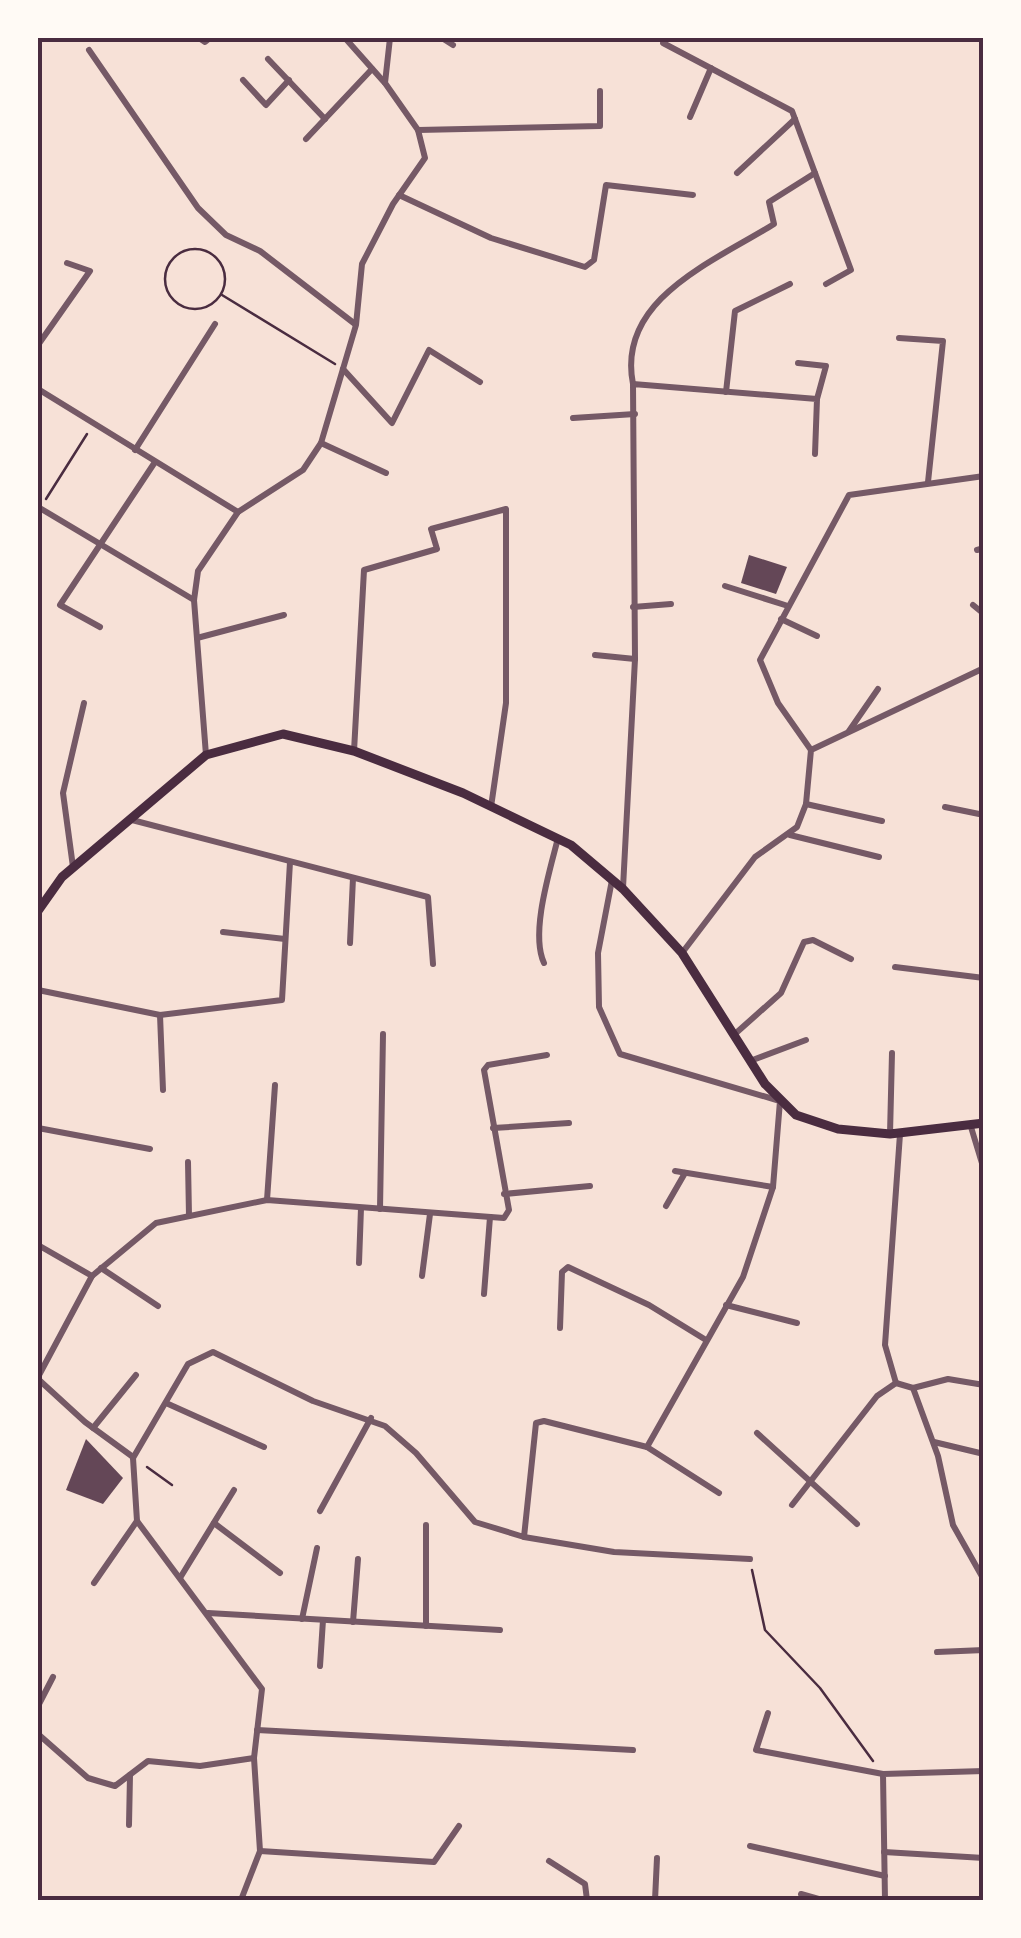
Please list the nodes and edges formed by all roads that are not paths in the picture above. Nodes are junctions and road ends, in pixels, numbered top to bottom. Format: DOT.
graph roads {
  1 [pos="200,38"];
  2 [pos="210,38"];
  3 [pos="345,38"];
  4 [pos="390,38"];
  5 [pos="442,38"];
  6 [pos="665,38"];
  7 [pos="453,45"];
  8 [pos="89,50"];
  9 [pos="268,58"];
  10 [pos="711,68"];
  11 [pos="372,69"];
  12 [pos="243,80"];
  13 [pos="289,80"];
  14 [pos="385,83"];
  15 [pos="600,91"];
  16 [pos="690,116"];
  17 [pos="325,119"];
  18 [pos="795,119"];
  19 [pos="418,130"];
  20 [pos="306,139"];
  21 [pos="737,173"];
  22 [pos="815,173"];
  23 [pos="693,194"];
  24 [pos="399,195"];
  25 [pos="68,263"];
  26 [pos="790,284"];
  27 [pos="826,284"];
  28 [pos="216,324"];
  29 [pos="356,325"];
  30 [pos="900,338"];
  31 [pos="38,346"];
  32 [pos="798,363"];
  33 [pos="342,368"];
  34 [pos="480,382"];
  35 [pos="633,384"];
  36 [pos="38,389"];
  37 [pos="726,392"];
  38 [pos="818,398"];
  39 [pos="636,414"];
  40 [pos="573,418"];
  41 [pos="322,443"];
  42 [pos="135,450"];
  43 [pos="815,454"];
  44 [pos="155,462"];
  45 [pos="386,474"];
  46 [pos="982,476"];
  47 [pos="928,482"];
  48 [pos="38,510"];
  49 [pos="238,512"];
  50 [pos="984,523"];
  51 [pos="100,544"];
  52 [pos="725,586"];
  53 [pos="194,600"];
  54 [pos="671,604"];
  55 [pos="973,604"];
  56 [pos="788,606"];
  57 [pos="633,608"];
  58 [pos="984,614"];
  59 [pos="284,615"];
  60 [pos="781,619"];
  61 [pos="100,627"];
  62 [pos="818,636"];
  63 [pos="197,638"];
  64 [pos="595,655"];
  65 [pos="636,659"];
  66 [pos="984,668"];
  67 [pos="878,689"];
  68 [pos="84,703"];
  69 [pos="848,732"];
  70 [pos="811,750"];
  71 [pos="354,751"];
  72 [pos="206,755"];
  73 [pos="806,804"];
  74 [pos="492,807"];
  75 [pos="945,807"];
  76 [pos="984,814"];
  77 [pos="130,819"];
  78 [pos="882,822"];
  79 [pos="789,835"];
  80 [pos="558,838"];
  81 [pos="879,857"];
  82 [pos="290,862"];
  83 [pos="73,868"];
  84 [pos="354,878"];
  85 [pos="612,880"];
  86 [pos="622,890"];
  87 [pos="38,911"];
  88 [pos="223,932"];
  89 [pos="286,939"];
  90 [pos="350,943"];
  91 [pos="682,953"];
  92 [pos="851,959"];
  93 [pos="544,963"];
  94 [pos="433,964"];
  95 [pos="895,967"];
  96 [pos="984,978"];
  97 [pos="38,990"];
  98 [pos="160,1015"];
  99 [pos="384,1034"];
  100 [pos="736,1034"];
  101 [pos="806,1040"];
  102 [pos="892,1052"];
  103 [pos="547,1055"];
  104 [pos="749,1061"];
  105 [pos="275,1085"];
  106 [pos="163,1090"];
  107 [pos="780,1101"];
  108 [pos="569,1123"];
  109 [pos="984,1123"];
  110 [pos="971,1127"];
  111 [pos="38,1128"];
  112 [pos="493,1128"];
  113 [pos="895,1134"];
  114 [pos="150,1149"];
  115 [pos="188,1162"];
  116 [pos="984,1170"];
  117 [pos="675,1171"];
  118 [pos="684,1173"];
  119 [pos="590,1186"];
  120 [pos="772,1188"];
  121 [pos="504,1194"];
  122 [pos="267,1200"];
  123 [pos="666,1206"];
  124 [pos="361,1208"];
  125 [pos="380,1209"];
  126 [pos="430,1214"];
  127 [pos="189,1216"];
  128 [pos="490,1217"];
  129 [pos="38,1245"];
  130 [pos="359,1264"];
  131 [pos="101,1268"];
  132 [pos="92,1276"];
  133 [pos="422,1276"];
  134 [pos="484,1294"];
  135 [pos="158,1306"];
  136 [pos="726,1306"];
  137 [pos="797,1324"];
  138 [pos="560,1328"];
  139 [pos="706,1340"];
  140 [pos="136,1374"];
  141 [pos="38,1378"];
  142 [pos="896,1383"];
  143 [pos="984,1385"];
  144 [pos="913,1388"];
  145 [pos="166,1402"];
  146 [pos="371,1418"];
  147 [pos="93,1428"];
  148 [pos="757,1433"];
  149 [pos="933,1442"];
  150 [pos="264,1447"];
  151 [pos="647,1447"];
  152 [pos="984,1454"];
  153 [pos="133,1458"];
  154 [pos="811,1480"];
  155 [pos="234,1490"];
  156 [pos="718,1493"];
  157 [pos="792,1504"];
  158 [pos="320,1511"];
  159 [pos="137,1521"];
  160 [pos="214,1523"];
  161 [pos="857,1524"];
  162 [pos="426,1525"];
  163 [pos="524,1537"];
  164 [pos="317,1548"];
  165 [pos="358,1558"];
  166 [pos="750,1558"];
  167 [pos="280,1574"];
  168 [pos="180,1578"];
  169 [pos="984,1580"];
  170 [pos="94,1583"];
  171 [pos="207,1613"];
  172 [pos="302,1619"];
  173 [pos="323,1620"];
  174 [pos="354,1622"];
  175 [pos="426,1626"];
  176 [pos="500,1630"];
  177 [pos="984,1650"];
  178 [pos="938,1652"];
  179 [pos="320,1666"];
  180 [pos="53,1676"];
  181 [pos="38,1706"];
  182 [pos="768,1713"];
  183 [pos="257,1730"];
  184 [pos="38,1734"];
  185 [pos="633,1750"];
  186 [pos="254,1758"];
  187 [pos="984,1771"];
  188 [pos="130,1774"];
  189 [pos="883,1774"];
  190 [pos="129,1824"];
  191 [pos="459,1826"];
  192 [pos="750,1846"];
  193 [pos="260,1851"];
  194 [pos="884,1852"];
  195 [pos="657,1858"];
  196 [pos="984,1858"];
  197 [pos="549,1861"];
  198 [pos="885,1876"];
  199 [pos="800,1894"];
  200 [pos="242,1900"];
  201 [pos="587,1900"];
  202 [pos="655,1900"];
  203 [pos="822,1900"];
  204 [pos="885,1900"];
  1 -- 2 [label="street"];
  3 -- 11 [label="street"];
  4 -- 14 [label="street"];
  5 -- 7 [label="street"];
  6 -- 10 [label="street"];
  8 -- 29 [label="street"];
  9 -- 13 [label="street"];
  10 -- 16 [label="street"];
  10 -- 18 [label="street"];
  11 -- 14 [label="street"];
  11 -- 17 [label="street"];
  12 -- 13 [label="street"];
  13 -- 17 [label="street"];
  14 -- 19 [label="street"];
  15 -- 19 [label="street"];
  17 -- 20 [label="street"];
  18 -- 21 [label="street"];
  18 -- 22 [label="street"];
  19 -- 24 [label="street"];
  22 -- 27 [label="street"];
  22 -- 35 [label="street"];
  23 -- 24 [label="street"];
  24 -- 29 [label="street"];
  25 -- 31 [label="street"];
  26 -- 37 [label="street"];
  28 -- 42 [label="street"];
  29 -- 33 [label="street"];
  30 -- 47 [label="street"];
  32 -- 38 [label="street"];
  33 -- 34 [label="street"];
  33 -- 41 [label="street"];
  35 -- 37 [label="street"];
  35 -- 39 [label="street"];
  36 -- 42 [label="street"];
  37 -- 38 [label="street"];
  38 -- 43 [label="street"];
  39 -- 40 [label="street"];
  39 -- 57 [label="street"];
  41 -- 45 [label="street"];
  41 -- 49 [label="street"];
  42 -- 44 [label="street"];
  44 -- 49 [label="street"];
  44 -- 51 [label="street"];
  46 -- 47 [label="street"];
  46 -- 50 [label="street"];
  47 -- 56 [label="street"];
  48 -- 51 [label="street"];
  49 -- 53 [label="street"];
  51 -- 53 [label="street"];
  51 -- 61 [label="street"];
  52 -- 56 [label="street"];
  53 -- 63 [label="street"];
  54 -- 57 [label="street"];
  55 -- 58 [label="street"];
  56 -- 60 [label="street"];
  57 -- 65 [label="street"];
  59 -- 63 [label="street"];
  60 -- 62 [label="street"];
  60 -- 70 [label="street"];
  63 -- 72 [label="street"];
  64 -- 65 [label="street"];
  65 -- 86 [label="street"];
  66 -- 69 [label="street"];
  67 -- 69 [label="street"];
  68 -- 83 [label="street"];
  69 -- 70 [label="street"];
  70 -- 73 [label="street"];
  71 -- 72 [label="main road"];
  71 -- 74 [label="main road"];
  71 -- 74 [label="street"];
  72 -- 77 [label="main road"];
  73 -- 78 [label="street"];
  73 -- 79 [label="street"];
  74 -- 80 [label="main road"];
  75 -- 76 [label="street"];
  77 -- 82 [label="street"];
  77 -- 83 [label="main road"];
  79 -- 81 [label="street"];
  79 -- 91 [label="street"];
  80 -- 85 [label="main road"];
  80 -- 93 [label="street"];
  82 -- 84 [label="street"];
  82 -- 89 [label="street"];
  83 -- 87 [label="main road"];
  84 -- 90 [label="street"];
  84 -- 94 [label="street"];
  85 -- 86 [label="main road"];
  85 -- 107 [label="street"];
  86 -- 91 [label="main road"];
  88 -- 89 [label="street"];
  89 -- 98 [label="street"];
  91 -- 100 [label="main road"];
  92 -- 100 [label="street"];
  95 -- 96 [label="street"];
  97 -- 98 [label="street"];
  98 -- 106 [label="street"];
  99 -- 125 [label="street"];
  100 -- 104 [label="main road"];
  101 -- 104 [label="street"];
  102 -- 113 [label="street"];
  103 -- 112 [label="street"];
  104 -- 107 [label="main road"];
  105 -- 122 [label="street"];
  107 -- 113 [label="main road"];
  107 -- 120 [label="street"];
  108 -- 112 [label="street"];
  109 -- 110 [label="main road"];
  110 -- 113 [label="main road"];
  110 -- 116 [label="street"];
  111 -- 114 [label="street"];
  112 -- 121 [label="street"];
  113 -- 142 [label="street"];
  115 -- 127 [label="street"];
  117 -- 118 [label="street"];
  118 -- 120 [label="street"];
  118 -- 123 [label="street"];
  119 -- 121 [label="street"];
  120 -- 136 [label="street"];
  121 -- 128 [label="street"];
  122 -- 124 [label="street"];
  122 -- 127 [label="street"];
  124 -- 125 [label="street"];
  124 -- 130 [label="street"];
  125 -- 126 [label="street"];
  126 -- 128 [label="street"];
  126 -- 133 [label="street"];
  127 -- 131 [label="street"];
  128 -- 134 [label="street"];
  129 -- 132 [label="street"];
  131 -- 132 [label="street"];
  131 -- 135 [label="street"];
  132 -- 141 [label="street"];
  136 -- 137 [label="street"];
  136 -- 139 [label="street"];
  138 -- 139 [label="street"];
  139 -- 151 [label="street"];
  140 -- 147 [label="street"];
  141 -- 147 [label="street"];
  142 -- 144 [label="street"];
  142 -- 154 [label="street"];
  143 -- 144 [label="street"];
  144 -- 149 [label="street"];
  145 -- 146 [label="street"];
  145 -- 150 [label="street"];
  145 -- 153 [label="street"];
  146 -- 158 [label="street"];
  146 -- 163 [label="street"];
  147 -- 153 [label="street"];
  148 -- 154 [label="street"];
  149 -- 152 [label="street"];
  149 -- 169 [label="street"];
  151 -- 156 [label="street"];
  151 -- 163 [label="street"];
  153 -- 159 [label="street"];
  154 -- 157 [label="street"];
  154 -- 161 [label="street"];
  155 -- 160 [label="street"];
  159 -- 168 [label="street"];
  159 -- 170 [label="street"];
  160 -- 167 [label="street"];
  160 -- 168 [label="street"];
  162 -- 175 [label="street"];
  163 -- 166 [label="street"];
  164 -- 172 [label="street"];
  165 -- 174 [label="street"];
  168 -- 171 [label="street"];
  171 -- 172 [label="street"];
  171 -- 183 [label="street"];
  172 -- 173 [label="street"];
  173 -- 174 [label="street"];
  173 -- 179 [label="street"];
  174 -- 175 [label="street"];
  175 -- 176 [label="street"];
  177 -- 178 [label="street"];
  180 -- 181 [label="street"];
  182 -- 189 [label="street"];
  183 -- 185 [label="street"];
  183 -- 186 [label="street"];
  184 -- 188 [label="street"];
  186 -- 188 [label="street"];
  186 -- 193 [label="street"];
  187 -- 189 [label="street"];
  188 -- 190 [label="street"];
  189 -- 194 [label="street"];
  191 -- 193 [label="street"];
  192 -- 198 [label="street"];
  193 -- 200 [label="street"];
  194 -- 196 [label="street"];
  194 -- 198 [label="street"];
  195 -- 202 [label="street"];
  197 -- 201 [label="street"];
  198 -- 204 [label="street"];
  199 -- 203 [label="street"];
}
